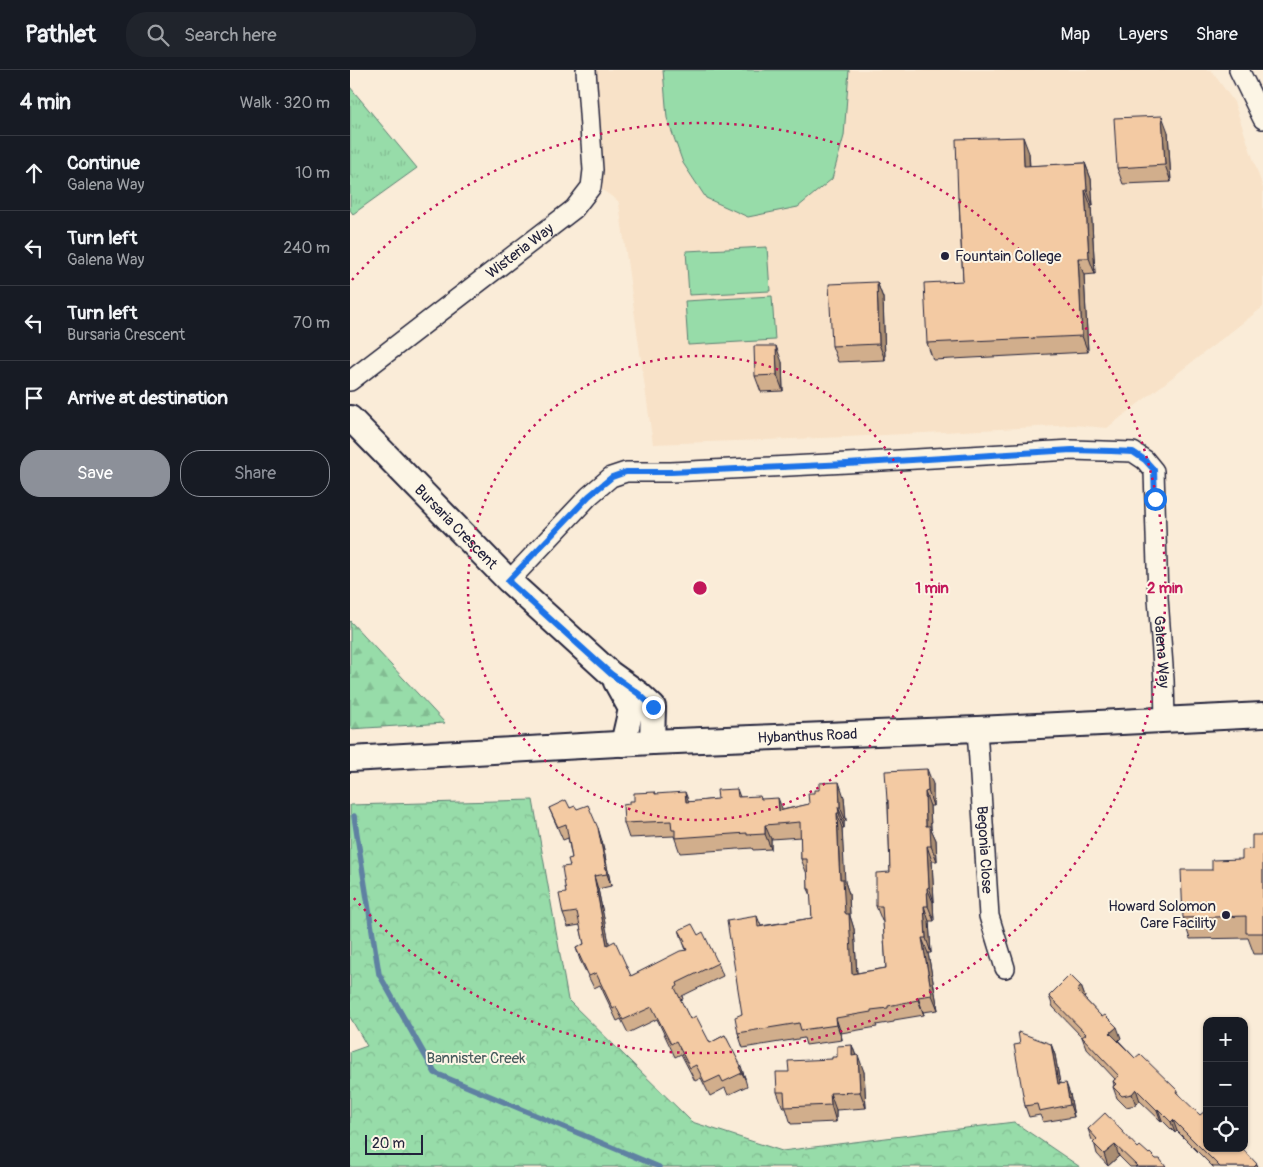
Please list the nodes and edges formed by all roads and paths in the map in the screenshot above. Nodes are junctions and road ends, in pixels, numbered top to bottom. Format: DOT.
graph roads {
  1 [pos="586,70"];
  2 [pos="1239,70"];
  3 [pos="1263,119"];
  4 [pos="350,380"];
  5 [pos="350,418"];
  6 [pos="508,581"];
  7 [pos="611,674"];
  8 [pos="1263,715"];
  9 [pos="1165,720"];
  10 [pos="977,729"];
  11 [pos="652,742"];
  12 [pos="623,744"];
  13 [pos="350,759"];
  14 [pos="1005,968"];
  1 -- 4 [label="street, Wisteria Way"];
  2 -- 3 [label="street"];
  5 -- 6 [label="street, Bursaria Crescent"];
  6 -- 7 [label="street, Bursaria Crescent"];
  6 -- 9 [label="street, Galena Way"];
  7 -- 11 [label="street, Bursaria Crescent"];
  7 -- 12 [label="street, Bursaria Crescent"];
  8 -- 9 [label="street, Hybanthus Road"];
  9 -- 10 [label="street, Hybanthus Road"];
  10 -- 11 [label="street, Hybanthus Road"];
  10 -- 14 [label="street, Begonia Close"];
  11 -- 12 [label="street, Hybanthus Road"];
  12 -- 13 [label="street, Hybanthus Road"];
}
